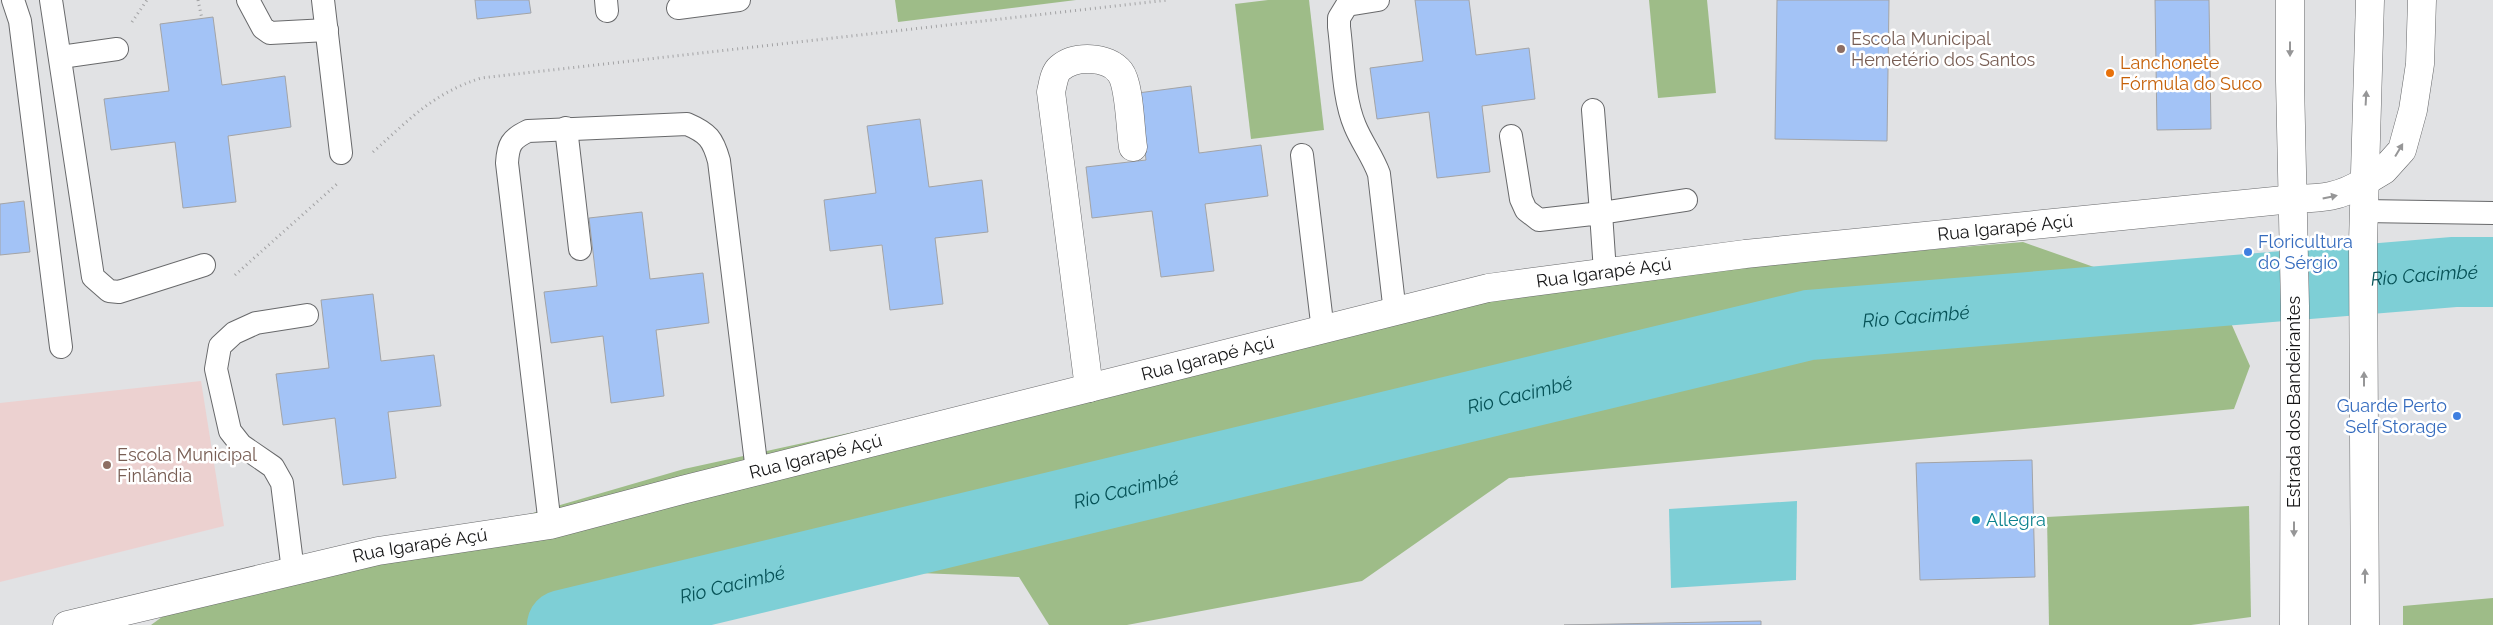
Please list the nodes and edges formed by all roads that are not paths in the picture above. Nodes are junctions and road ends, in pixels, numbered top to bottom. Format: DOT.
graph roads {
  1 [pos="13,0"];
  2 [pos="51,0"];
  3 [pos="248,0"];
  4 [pos="323,0"];
  5 [pos="739,0"];
  6 [pos="1378,0"];
  7 [pos="2290,0"];
  8 [pos="2370,0"];
  9 [pos="2422,0"];
  10 [pos="678,8"];
  11 [pos="327,30"];
  12 [pos="117,49"];
  13 [pos="61,57"];
  14 [pos="1593,110"];
  15 [pos="566,128"];
  16 [pos="1511,136"];
  17 [pos="1132,147"];
  18 [pos="341,153"];
  19 [pos="1302,155"];
  20 [pos="2364,182"];
  21 [pos="2293,199"];
  22 [pos="1686,200"];
  23 [pos="2363,212"];
  24 [pos="1601,213"];
  25 [pos="2493,213"];
  26 [pos="580,249"];
  27 [pos="204,265"];
  28 [pos="1605,272"];
  29 [pos="1395,313"];
  30 [pos="307,315"];
  31 [pos="1323,331"];
  32 [pos="61,347"];
  33 [pos="1089,388"];
  34 [pos="757,471"];
  35 [pos="550,525"];
  36 [pos="293,571"];
  37 [pos="67,625"];
  38 [pos="2294,625"];
  39 [pos="2365,625"];
  1 -- 32 [label="lane"];
  2 -- 13 [label="lane"];
  3 -- 11 [label="lane"];
  4 -- 11 [label="lane"];
  5 -- 10 [label="lane"];
  6 -- 29 [label="lane"];
  7 -- 21 [label="street, Estrada dos Bandeirantes, one-way"];
  20 -- 8 [label="street, one-way"];
  20 -- 9 [label="street, Rua Igarapé Açú, one-way"];
  11 -- 18 [label="lane"];
  12 -- 13 [label="lane"];
  13 -- 27 [label="lane"];
  14 -- 24 [label="lane"];
  15 -- 26 [label="lane"];
  15 -- 34 [label="lane"];
  15 -- 35 [label="lane"];
  16 -- 24 [label="lane"];
  17 -- 33 [label="street"];
  19 -- 31 [label="lane"];
  21 -- 20 [label="street, Rua Igarapé Açú, one-way"];
  20 -- 23 [label="street"];
  21 -- 28 [label="street, Rua Igarapé Açú"];
  21 -- 38 [label="street, Estrada dos Bandeirantes, one-way"];
  22 -- 24 [label="lane"];
  23 -- 25 [label="lane"];
  39 -- 23 [label="street, one-way"];
  24 -- 28 [label="lane"];
  28 -- 29 [label="street, Rua Igarapé Açú"];
  29 -- 31 [label="street, Rua Igarapé Açú"];
  30 -- 36 [label="lane"];
  31 -- 33 [label="street, Rua Igarapé Açú"];
  33 -- 34 [label="street, Rua Igarapé Açú"];
  34 -- 35 [label="street, Rua Igarapé Açú"];
  35 -- 36 [label="street, Rua Igarapé Açú"];
  36 -- 37 [label="street, Rua Igarapé Açú"];
}
